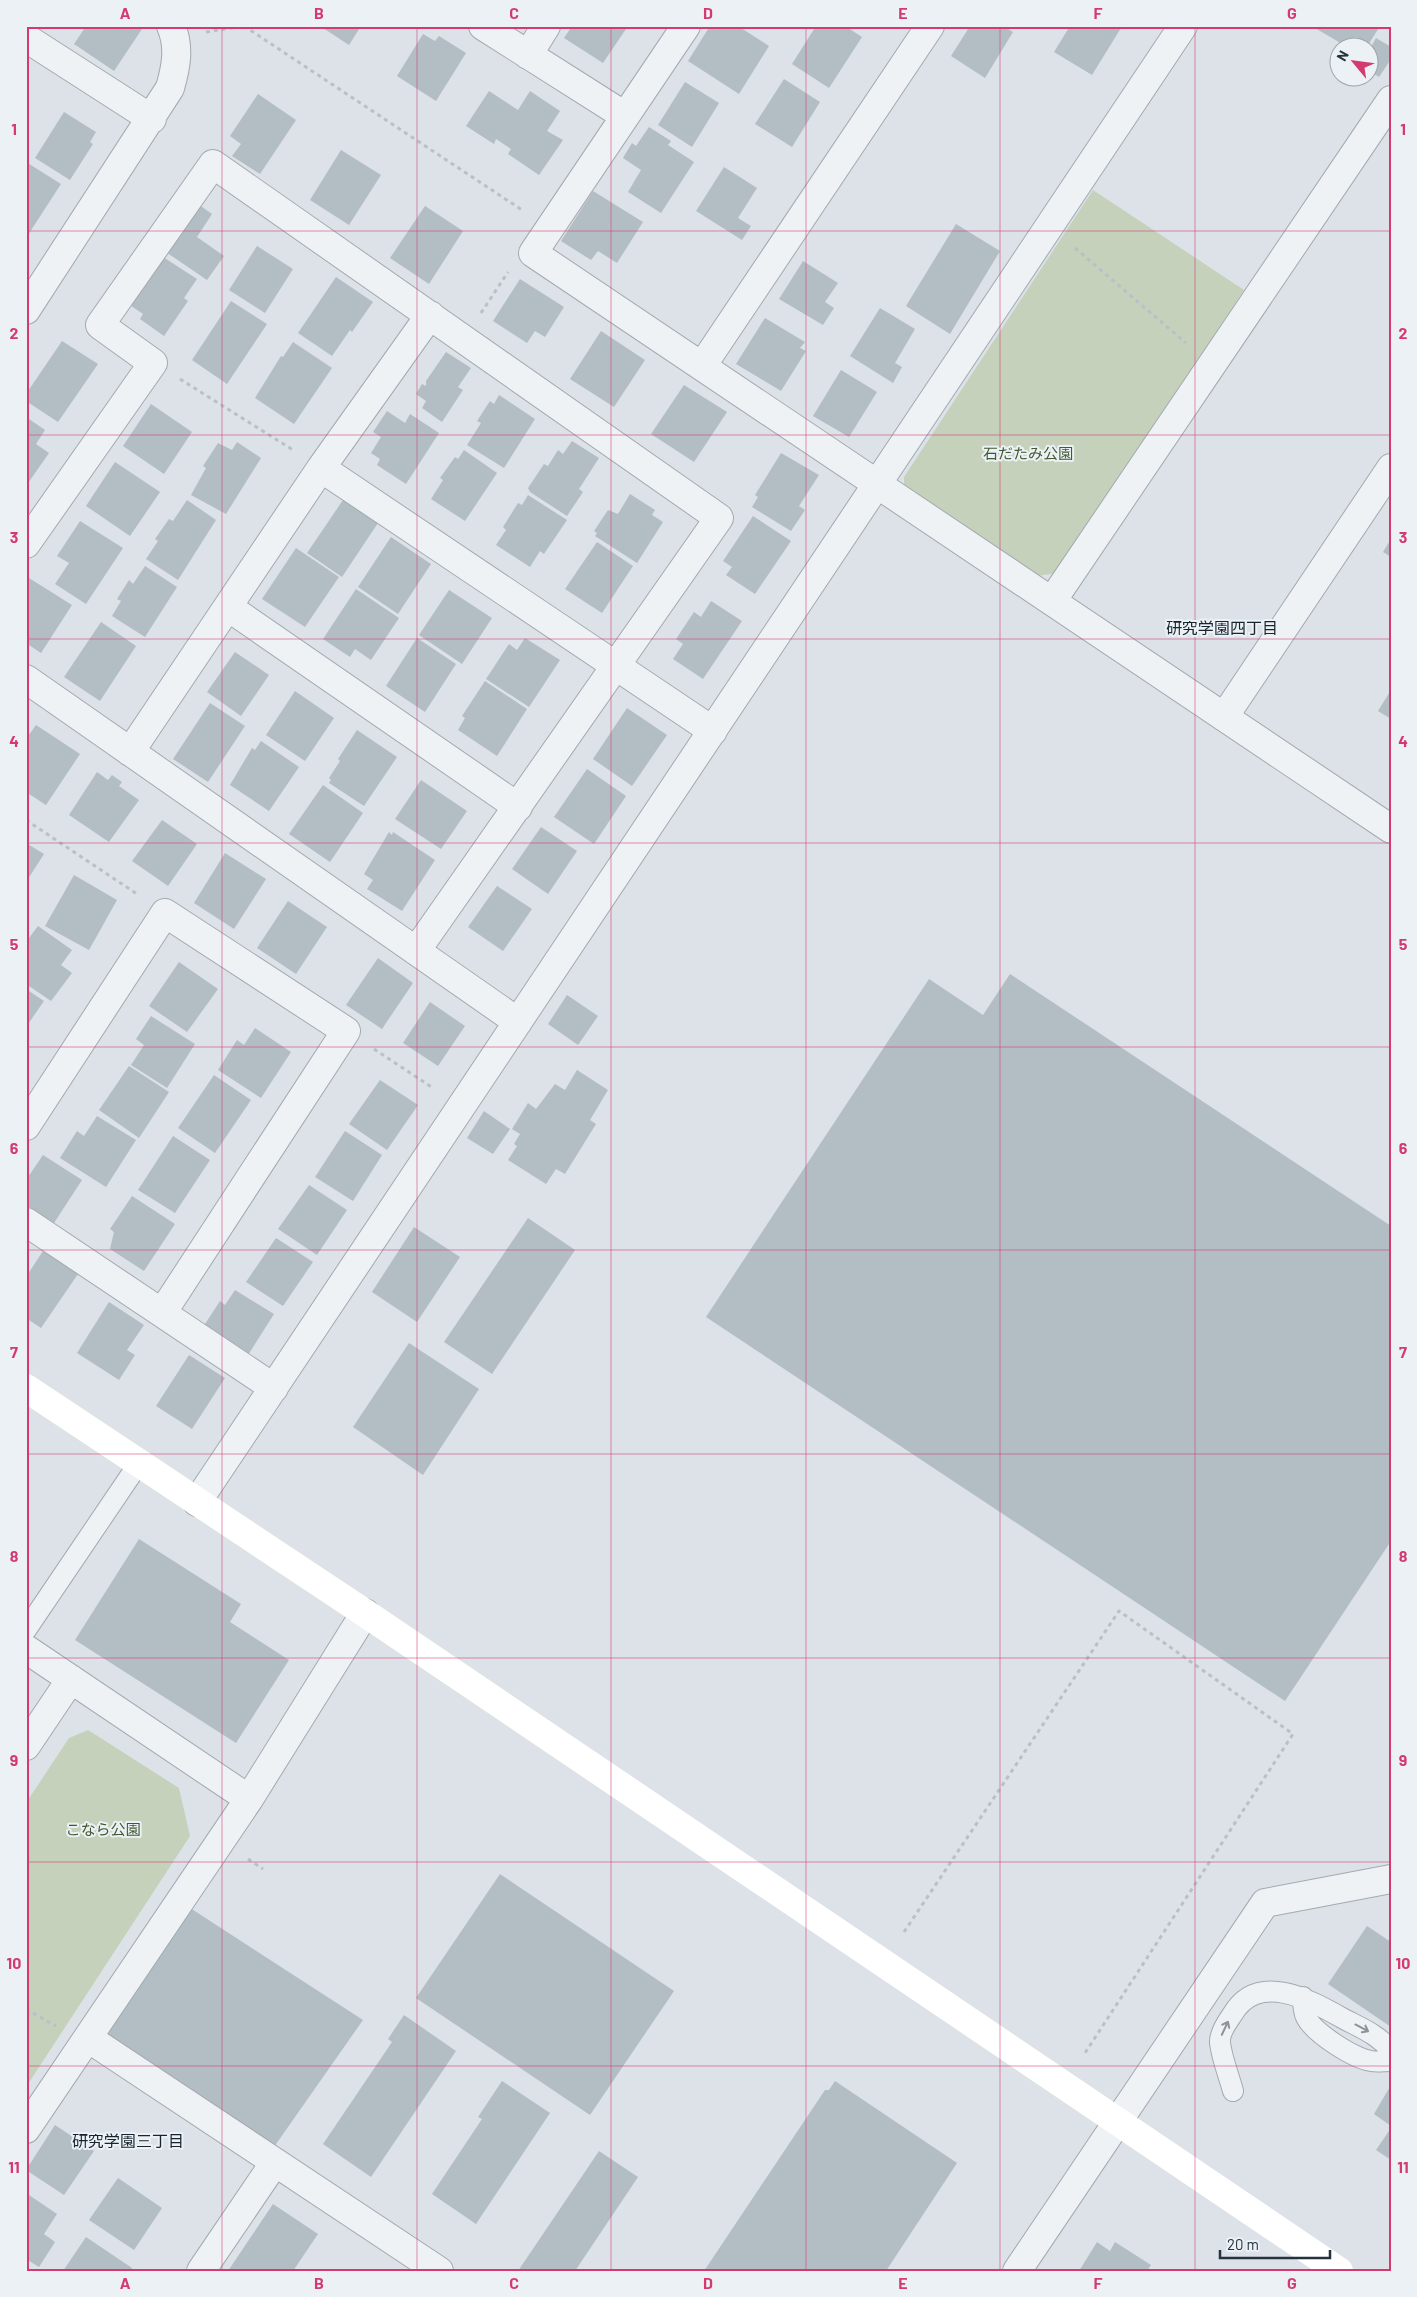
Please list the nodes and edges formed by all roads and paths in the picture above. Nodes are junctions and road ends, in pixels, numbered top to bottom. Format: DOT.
graph roads {
  1 [pos="171,26"];
  2 [pos="244,26"];
  3 [pos="484,26"];
  4 [pos="546,26"];
  5 [pos="686,26"];
  6 [pos="930,26"];
  7 [pos="1183,26"];
  8 [pos="26,38"];
  9 [pos="528,55"];
  10 [pos="1391,100"];
  11 [pos="625,116"];
  12 [pos="152,119"];
  13 [pos="550,228"];
  14 [pos="1048,228"];
  15 [pos="533,253"];
  16 [pos="34,281"];
  17 [pos="26,310"];
  18 [pos="430,315"];
  19 [pos="464,339"];
  20 [pos="153,362"];
  21 [pos="1212,364"];
  22 [pos="702,366"];
  23 [pos="321,468"];
  24 [pos="1391,468"];
  25 [pos="878,484"];
  26 [pos="26,544"];
  27 [pos="1052,601"];
  28 [pos="228,607"];
  29 [pos="616,666"];
  30 [pos="26,679"];
  31 [pos="1224,717"];
  32 [pos="713,731"];
  33 [pos="130,752"];
  34 [pos="518,807"];
  35 [pos="26,820"];
  36 [pos="1391,829"];
  37 [pos="165,913"];
  38 [pos="416,952"];
  39 [pos="518,1022"];
  40 [pos="346,1031"];
  41 [pos="461,1106"];
  42 [pos="26,1126"];
  43 [pos="26,1222"];
  44 [pos="162,1313"];
  45 [pos="26,1388"];
  46 [pos="274,1388"];
  47 [pos="139,1463"];
  48 [pos="197,1502"];
  49 [pos="365,1613"];
  50 [pos="26,1630"];
  51 [pos="26,1649"];
  52 [pos="71,1679"];
  53 [pos="26,1746"];
  54 [pos="249,1799"];
  55 [pos="1391,1879"];
  56 [pos="904,1932"];
  57 [pos="1303,1998"];
  58 [pos="88,2038"];
  59 [pos="1391,2051"];
  60 [pos="1085,2052"];
  61 [pos="1391,2061"];
  62 [pos="1233,2091"];
  63 [pos="1118,2123"];
  64 [pos="26,2129"];
  65 [pos="275,2162"];
  66 [pos="201,2271"];
  67 [pos="439,2271"];
  68 [pos="1017,2271"];
  69 [pos="1339,2271"];
  1 -- 12 [label="street"];
  2 -- 13 [label="path"];
  3 -- 9 [label="street"];
  4 -- 9 [label="street"];
  5 -- 11 [label="street"];
  6 -- 22 [label="street"];
  7 -- 14 [label="street"];
  8 -- 12 [label="street"];
  9 -- 11 [label="street"];
  10 -- 21 [label="street"];
  11 -- 13 [label="street"];
  12 -- 16 [label="street"];
  13 -- 15 [label="street"];
  14 -- 21 [label="path"];
  14 -- 25 [label="street"];
  15 -- 19 [label="path"];
  15 -- 22 [label="street"];
  16 -- 17 [label="street"];
  18 -- 19 [label="street"];
  18 -- 20 [label="street"];
  18 -- 23 [label="street"];
  19 -- 29 [label="street"];
  20 -- 23 [label="path"];
  20 -- 26 [label="street"];
  21 -- 27 [label="street"];
  22 -- 25 [label="street"];
  23 -- 28 [label="street"];
  23 -- 29 [label="street"];
  24 -- 31 [label="street"];
  25 -- 27 [label="street"];
  25 -- 32 [label="street"];
  27 -- 31 [label="street"];
  28 -- 33 [label="street"];
  28 -- 34 [label="street"];
  29 -- 32 [label="street"];
  29 -- 34 [label="street"];
  30 -- 33 [label="street"];
  31 -- 36 [label="street"];
  32 -- 39 [label="street"];
  33 -- 38 [label="street"];
  34 -- 38 [label="street"];
  35 -- 37 [label="path"];
  37 -- 40 [label="street"];
  37 -- 42 [label="street"];
  38 -- 39 [label="street"];
  39 -- 41 [label="street"];
  40 -- 41 [label="path"];
  40 -- 44 [label="street"];
  41 -- 46 [label="street"];
  43 -- 44 [label="street"];
  44 -- 46 [label="street"];
  45 -- 47 [label="street"];
  46 -- 48 [label="street"];
  47 -- 48 [label="street"];
  47 -- 50 [label="lane"];
  48 -- 49 [label="street"];
  49 -- 54 [label="street"];
  49 -- 63 [label="street"];
  51 -- 52 [label="street"];
  52 -- 53 [label="street"];
  52 -- 54 [label="street"];
  54 -- 58 [label="street"];
  55 -- 63 [label="street"];
  56 -- 60 [label="path"];
  57 -- 59 [label="lane, one-way"];
  57 -- 61 [label="lane"];
  62 -- 57 [label="lane, one-way"];
  58 -- 64 [label="street"];
  58 -- 65 [label="street"];
  63 -- 68 [label="street"];
  63 -- 69 [label="street"];
  65 -- 66 [label="street"];
  65 -- 67 [label="street"];
}
